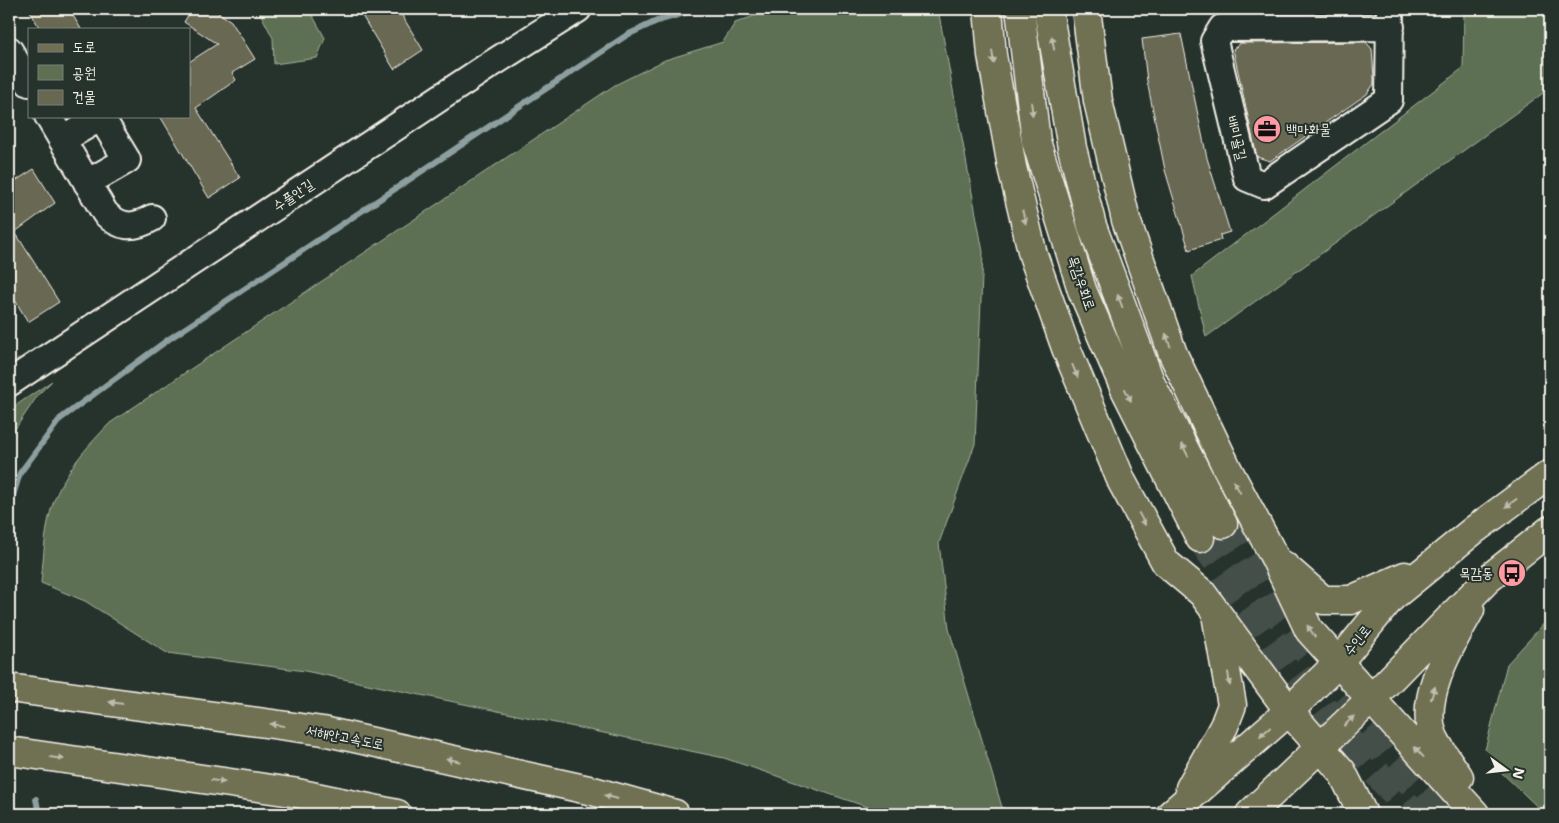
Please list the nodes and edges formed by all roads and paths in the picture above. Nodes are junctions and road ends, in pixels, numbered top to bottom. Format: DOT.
graph roads {
  1 [pos="578,9"];
  2 [pos="988,9"];
  3 [pos="1020,9"];
  4 [pos="1048,9"];
  5 [pos="1086,9"];
  6 [pos="1390,18"];
  7 [pos="9,50"];
  8 [pos="28,82"];
  9 [pos="49,118"];
  10 [pos="99,118"];
  11 [pos="102,118"];
  12 [pos="62,140"];
  13 [pos="87,182"];
  14 [pos="152,218"];
  15 [pos="9,383"];
  16 [pos="1550,474"];
  17 [pos="1550,530"];
  18 [pos="1275,558"];
  19 [pos="1431,565"];
  20 [pos="1488,579"];
  21 [pos="1216,614"];
  22 [pos="1338,663"];
  23 [pos="9,688"];
  24 [pos="1371,699"];
  25 [pos="1289,710"];
  26 [pos="1322,748"];
  27 [pos="9,751"];
  28 [pos="1175,811"];
  29 [pos="397,814"];
  30 [pos="675,814"];
  31 [pos="1250,814"];
  32 [pos="1363,814"];
  33 [pos="1475,814"];
  34 [pos="1483,814"];
  1 -- 15 [label="street, 수풀안길"];
  2 -- 21 [label="main road, one-way"];
  3 -- 4 [label="main road, 목감우회로, one-way"];
  18 -- 5 [label="main road, one-way"];
  6 -- 6 [label="street, 배미골길"];
  7 -- 8 [label="street"];
  9 -- 12 [label="street"];
  10 -- 12 [label="street"];
  11 -- 13 [label="street"];
  12 -- 13 [label="street"];
  13 -- 14 [label="street"];
  16 -- 19 [label="main road, 수인로, one-way"];
  17 -- 20 [label="main road"];
  18 -- 19 [label="main road"];
  22 -- 18 [label="main road, one-way"];
  19 -- 22 [label="main road, 수인로"];
  20 -- 24 [label="main road"];
  34 -- 20 [label="main road, one-way"];
  21 -- 25 [label="main road"];
  21 -- 28 [label="main road, one-way"];
  22 -- 24 [label="main road"];
  22 -- 25 [label="main road, 수인로"];
  30 -- 23 [label="main road, 서해안고속도로, one-way"];
  26 -- 24 [label="main road, one-way"];
  33 -- 24 [label="main road, one-way"];
  25 -- 26 [label="main road"];
  25 -- 28 [label="main road, 수인로, one-way"];
  26 -- 31 [label="main road"];
  26 -- 32 [label="main road"];
  27 -- 29 [label="main road, one-way"];
}
